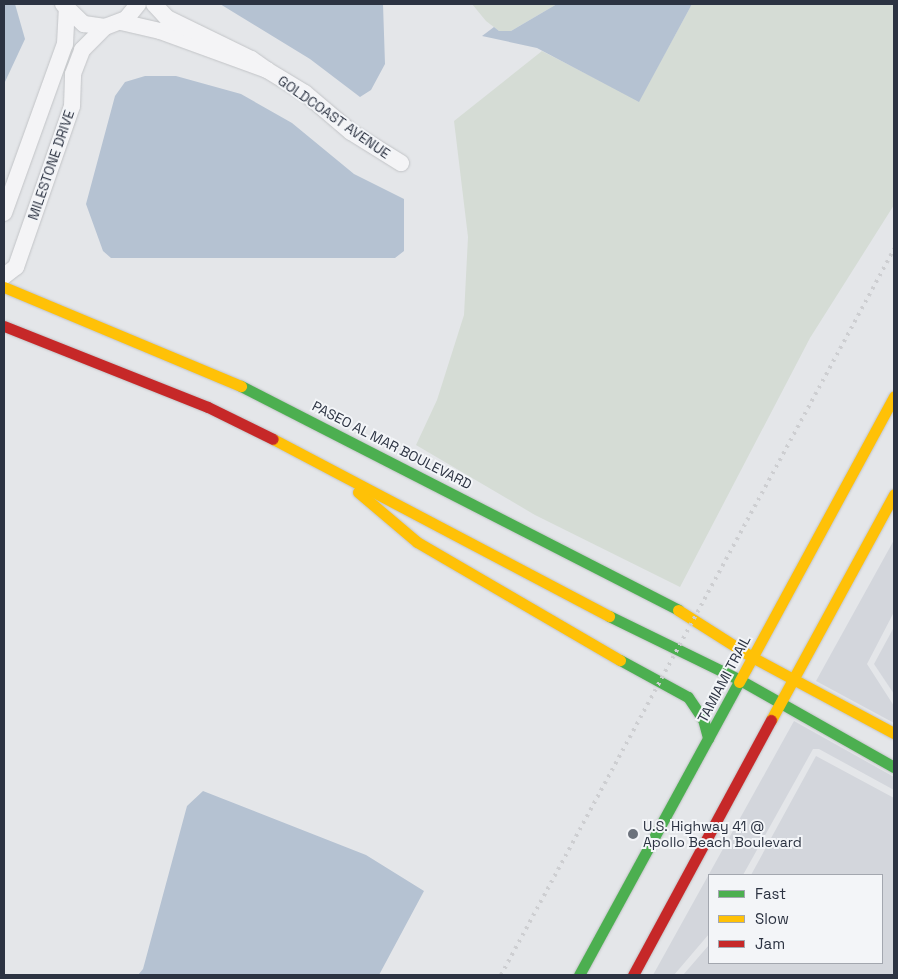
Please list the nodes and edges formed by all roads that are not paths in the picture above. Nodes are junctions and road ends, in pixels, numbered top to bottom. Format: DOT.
graph roads {
  1 [pos="138,4"];
  2 [pos="154,4"];
  3 [pos="65,7"];
  4 [pos="121,22"];
  5 [pos="105,27"];
  6 [pos="267,70"];
  7 [pos="401,163"];
  8 [pos="4,213"];
  9 [pos="4,276"];
  10 [pos="4,288"];
  11 [pos="4,326"];
  12 [pos="894,396"];
  13 [pos="323,463"];
  14 [pos="894,494"];
  15 [pos="752,657"];
  16 [pos="793,679"];
  17 [pos="740,680"];
  18 [pos="780,703"];
  19 [pos="894,733"];
  20 [pos="708,738"];
  21 [pos="894,767"];
  22 [pos="579,975"];
  23 [pos="633,975"];
  1 -- 4 [label="street"];
  2 -- 6 [label="street, GOLDCOAST AVENUE"];
  3 -- 5 [label="street"];
  3 -- 8 [label="street, MILESTONE DRIVE"];
  4 -- 5 [label="street"];
  4 -- 6 [label="street, GOLDCOAST AVENUE"];
  5 -- 9 [label="street, MILESTONE DRIVE"];
  6 -- 7 [label="street, GOLDCOAST AVENUE"];
  10 -- 15 [label="main road, PASEO AL MAR BOULEVARD"];
  11 -- 13 [label="main road"];
  12 -- 15 [label="main road, TAMIAMI TRAIL"];
  13 -- 17 [label="main road"];
  13 -- 20 [label="main road"];
  14 -- 16 [label="main road"];
  15 -- 16 [label="main road, PASEO AL MAR BOULEVARD"];
  15 -- 17 [label="main road, TAMIAMI TRAIL"];
  16 -- 18 [label="main road"];
  16 -- 19 [label="main road, PASEO AL MAR BOULEVARD"];
  17 -- 18 [label="main road"];
  17 -- 20 [label="main road, TAMIAMI TRAIL"];
  18 -- 21 [label="main road"];
  18 -- 23 [label="main road"];
  20 -- 22 [label="main road, TAMIAMI TRAIL"];
}
